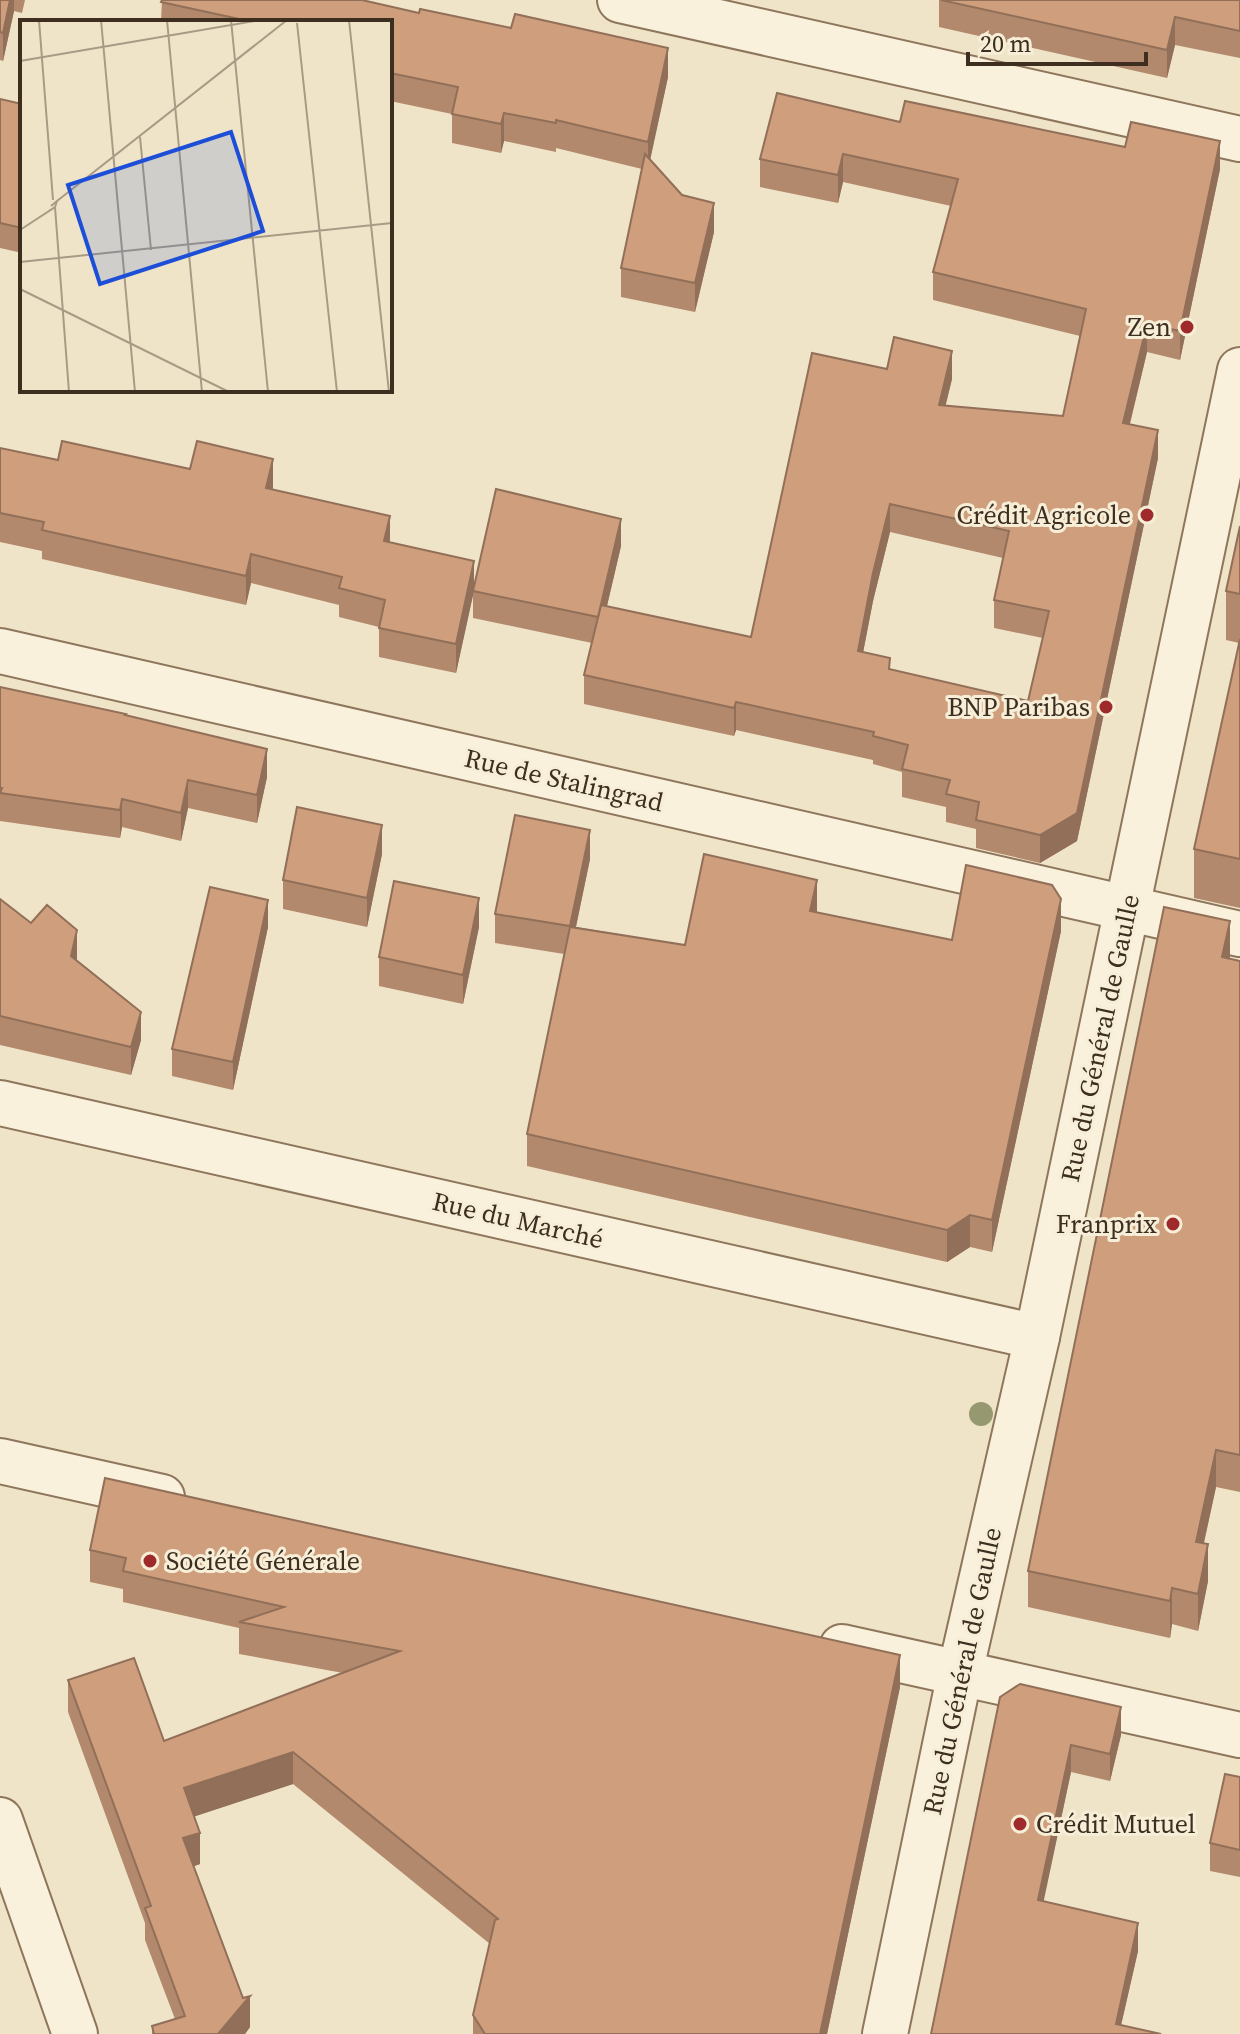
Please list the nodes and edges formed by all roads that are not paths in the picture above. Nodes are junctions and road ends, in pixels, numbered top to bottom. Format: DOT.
graph roads {
  1 [pos="620,0"];
  2 [pos="1240,139"];
  3 [pos="1240,370"];
  4 [pos="0,651"];
  5 [pos="1127,909"];
  6 [pos="1240,934"];
  7 [pos="0,1103"];
  8 [pos="1037,1337"];
  9 [pos="0,1461"];
  10 [pos="201,1505"];
  11 [pos="805,1639"];
  12 [pos="960,1673"];
  13 [pos="1240,1735"];
  14 [pos="0,1820"];
  15 [pos="75,2034"];
  16 [pos="885,2034"];
  1 -- 2 [label="street"];
  3 -- 5 [label="street, Rue du Général de Gaulle"];
  4 -- 5 [label="street, Rue de Stalingrad"];
  5 -- 6 [label="street, Rue de Stalingrad"];
  5 -- 8 [label="street, Rue du Général de Gaulle"];
  7 -- 8 [label="street, Rue du Marché"];
  8 -- 12 [label="street, Rue du Général de Gaulle"];
  9 -- 10 [label="street"];
  11 -- 12 [label="street"];
  12 -- 13 [label="street"];
  12 -- 16 [label="street, Rue du Général de Gaulle"];
  14 -- 15 [label="street"];
}
